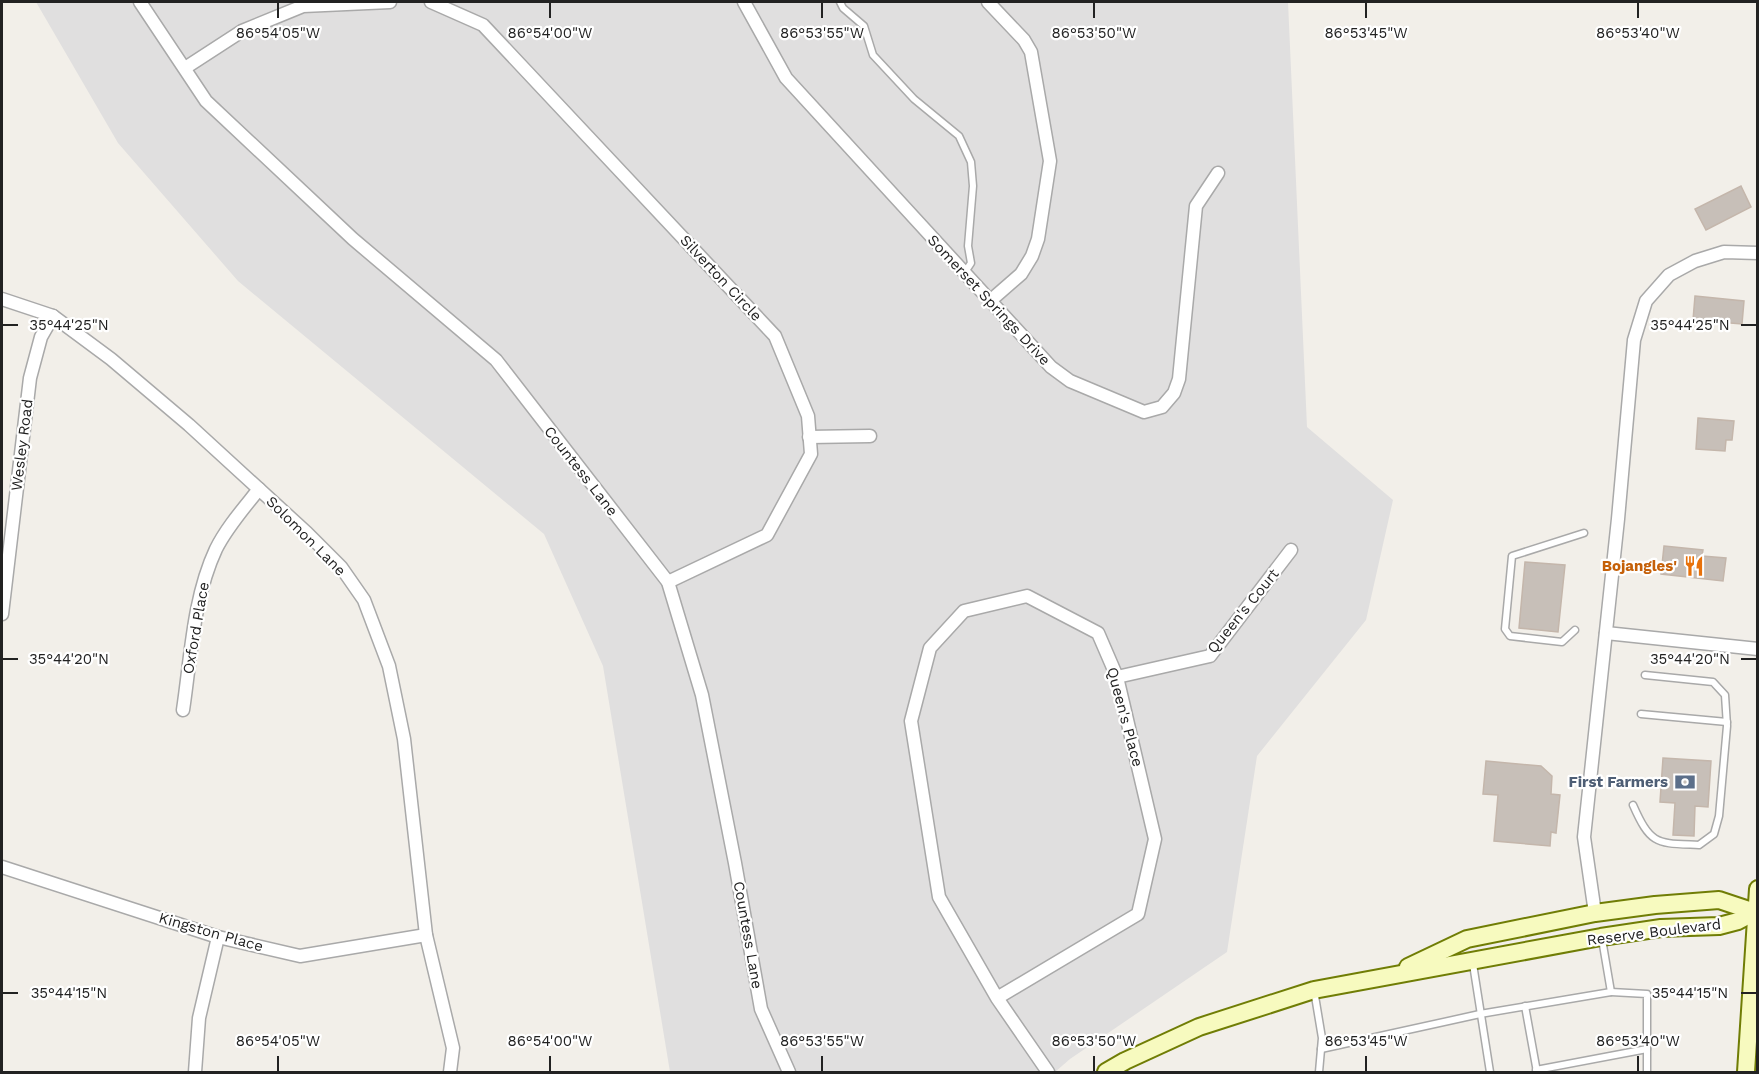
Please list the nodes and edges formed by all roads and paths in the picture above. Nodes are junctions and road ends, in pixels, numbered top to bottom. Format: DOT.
graph roads {
  1 [pos="140,2"];
  2 [pos="390,2"];
  3 [pos="431,2"];
  4 [pos="744,2"];
  5 [pos="840,2"];
  6 [pos="988,2"];
  7 [pos="185,68"];
  8 [pos="1218,173"];
  9 [pos="1758,253"];
  10 [pos="964,273"];
  11 [pos="2,299"];
  12 [pos="990,301"];
  13 [pos="53,316"];
  14 [pos="870,436"];
  15 [pos="809,437"];
  16 [pos="259,489"];
  17 [pos="1584,533"];
  18 [pos="1292,550"];
  19 [pos="668,582"];
  20 [pos="2,614"];
  21 [pos="1575,630"];
  22 [pos="1606,633"];
  23 [pos="1758,649"];
  24 [pos="1645,675"];
  25 [pos="1117,677"];
  26 [pos="183,711"];
  27 [pos="1641,714"];
  28 [pos="1727,724"];
  29 [pos="1633,805"];
  30 [pos="2,867"];
  31 [pos="1758,889"];
  32 [pos="1756,912"];
  33 [pos="1595,914"];
  34 [pos="426,935"];
  35 [pos="218,937"];
  36 [pos="1601,937"];
  37 [pos="1473,963"];
  38 [pos="1392,974"];
  39 [pos="1314,990"];
  40 [pos="1611,992"];
  41 [pos="997,998"];
  42 [pos="1525,1006"];
  43 [pos="1480,1014"];
  44 [pos="1321,1049"];
  45 [pos="1647,1049"];
  46 [pos="1537,1071"];
  47 [pos="195,1072"];
  48 [pos="450,1072"];
  49 [pos="789,1072"];
  50 [pos="1048,1072"];
  51 [pos="1106,1072"];
  52 [pos="1319,1072"];
  53 [pos="1491,1072"];
  54 [pos="1647,1072"];
  55 [pos="1746,1072"];
  1 -- 7 [label="street, Countess Lane"];
  2 -- 7 [label="street"];
  3 -- 15 [label="street, Silverton Circle"];
  4 -- 10 [label="street, Somerset Springs Drive"];
  5 -- 10 [label="lane"];
  6 -- 12 [label="street"];
  7 -- 19 [label="street, Countess Lane"];
  8 -- 12 [label="street, Somerset Springs Drive"];
  9 -- 22 [label="street"];
  10 -- 12 [label="street, Somerset Springs Drive"];
  11 -- 13 [label="street, Solomon Lane"];
  13 -- 16 [label="street, Solomon Lane"];
  13 -- 20 [label="street, Wesley Road"];
  14 -- 15 [label="street"];
  15 -- 19 [label="street, Silverton Circle"];
  16 -- 26 [label="street, Oxford Place"];
  16 -- 34 [label="street, Solomon Lane"];
  17 -- 21 [label="lane"];
  18 -- 25 [label="street, Queen's Court"];
  19 -- 49 [label="street, Countess Lane"];
  22 -- 23 [label="street"];
  22 -- 33 [label="street"];
  24 -- 28 [label="lane"];
  25 -- 41 [label="street, Queen's Place"];
  25 -- 41 [label="street, Queen's Place"];
  27 -- 28 [label="lane"];
  28 -- 29 [label="lane"];
  30 -- 35 [label="street, Kingston Place"];
  31 -- 32 [label="street"];
  32 -- 33 [label="street, Reserve Boulevard"];
  32 -- 36 [label="street, Reserve Boulevard"];
  32 -- 55 [label="street"];
  33 -- 36 [label="street"];
  33 -- 38 [label="street, Reserve Boulevard"];
  34 -- 35 [label="street, Kingston Place"];
  34 -- 48 [label="street, Solomon Lane"];
  35 -- 47 [label="street"];
  36 -- 37 [label="street, Reserve Boulevard"];
  36 -- 40 [label="lane"];
  37 -- 38 [label="street, Reserve Boulevard"];
  37 -- 43 [label="lane"];
  38 -- 39 [label="street, Reserve Boulevard"];
  39 -- 44 [label="lane"];
  39 -- 51 [label="street, Reserve Boulevard"];
  40 -- 42 [label="lane"];
  40 -- 45 [label="lane"];
  41 -- 50 [label="street, Queen's Place"];
  42 -- 43 [label="lane"];
  42 -- 46 [label="lane"];
  43 -- 44 [label="lane"];
  43 -- 53 [label="lane"];
  44 -- 52 [label="lane"];
  45 -- 46 [label="lane"];
  45 -- 54 [label="lane"];
}
